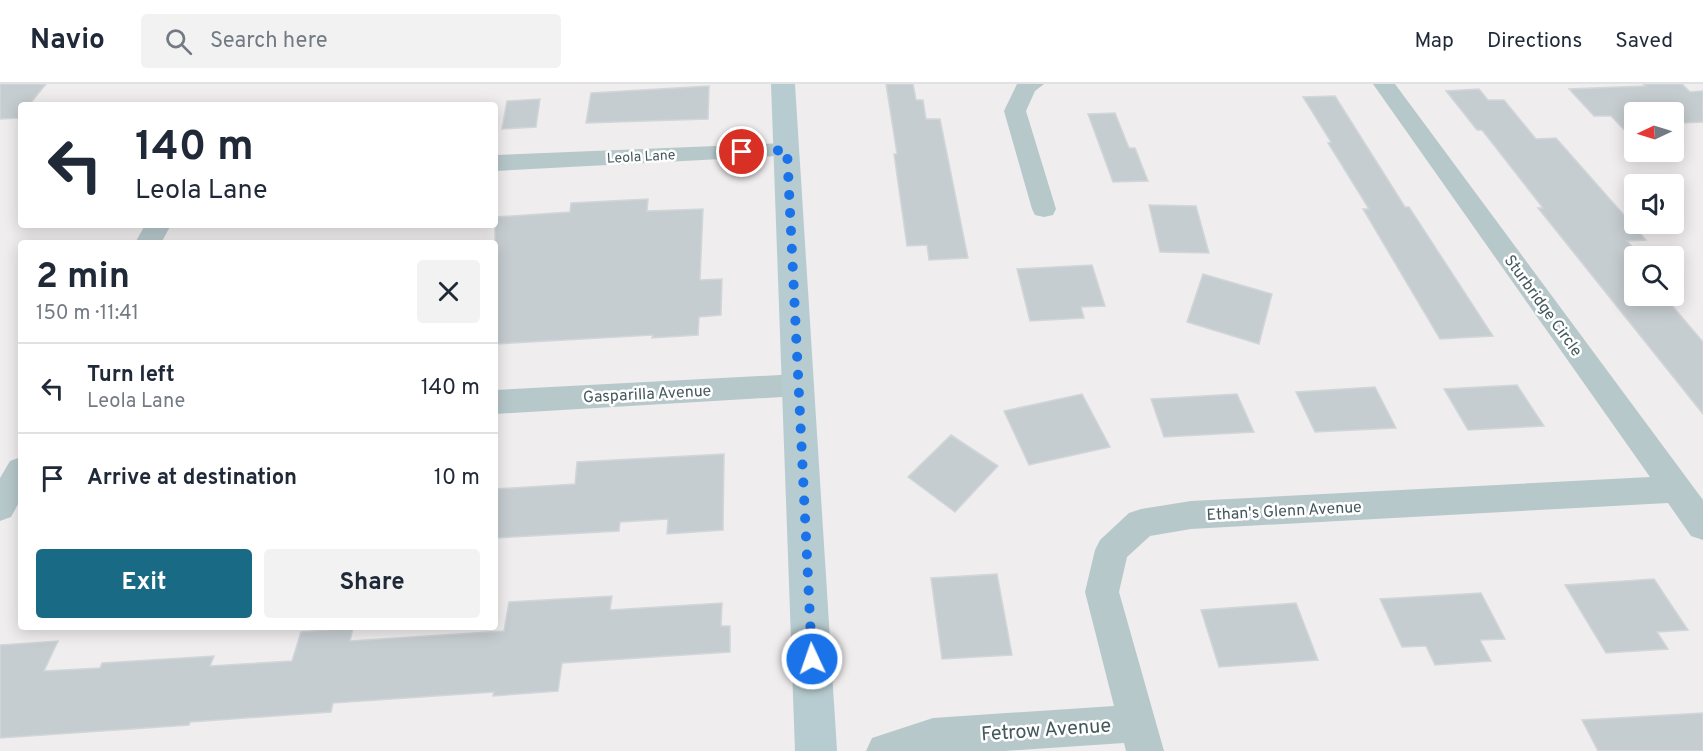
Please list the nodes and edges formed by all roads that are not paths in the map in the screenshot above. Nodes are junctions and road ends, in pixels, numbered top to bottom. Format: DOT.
graph roads {
  1 [pos="783,84"];
  2 [pos="1033,84"];
  3 [pos="1384,84"];
  4 [pos="787,150"];
  5 [pos="498,163"];
  6 [pos="1044,209"];
  7 [pos="800,384"];
  8 [pos="498,402"];
  9 [pos="18,475"];
  10 [pos="1676,489"];
  11 [pos="0,507"];
  12 [pos="1703,526"];
  13 [pos="1141,737"];
  14 [pos="816,751"];
  15 [pos="885,751"];
  1 -- 4 [label="street"];
  2 -- 6 [label="street"];
  3 -- 10 [label="street, Sturbridge Circle"];
  4 -- 5 [label="street, Leola Lane"];
  4 -- 7 [label="street"];
  7 -- 8 [label="street, Gasparilla Avenue"];
  7 -- 14 [label="street"];
  9 -- 11 [label="street"];
  10 -- 12 [label="street, Sturbridge Circle"];
  10 -- 13 [label="street, Ethan's Glenn Avenue"];
  13 -- 15 [label="street, Fetrow Avenue"];
}
